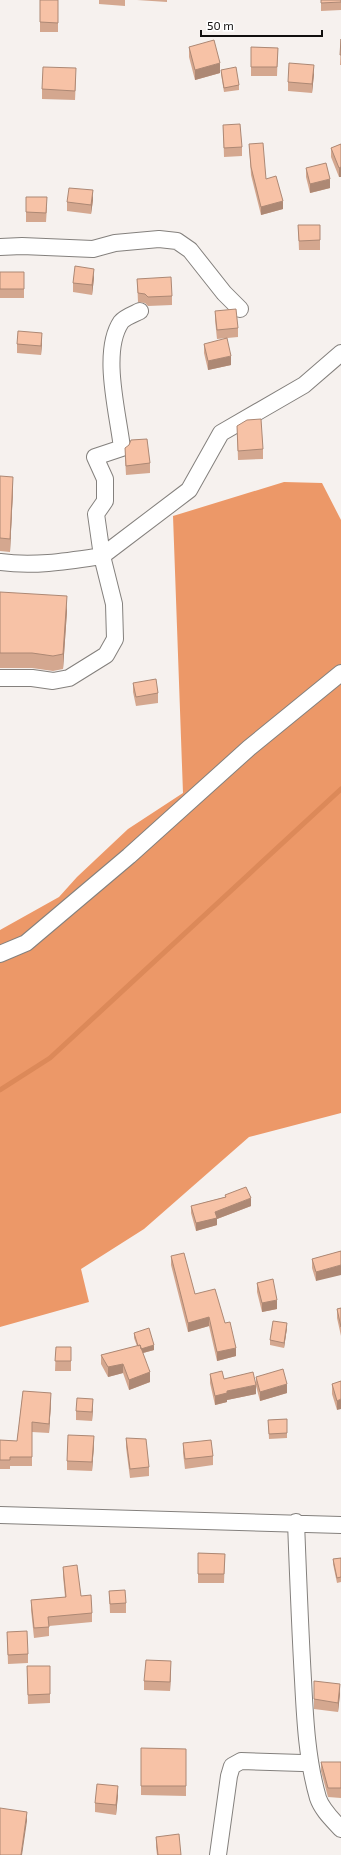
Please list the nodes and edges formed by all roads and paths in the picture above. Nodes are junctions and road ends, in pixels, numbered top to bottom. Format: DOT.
graph roads {
  1 [pos="0,247"];
  2 [pos="240,308"];
  3 [pos="140,311"];
  4 [pos="341,353"];
  5 [pos="102,556"];
  6 [pos="0,562"];
  7 [pos="341,673"];
  8 [pos="0,678"];
  9 [pos="0,954"];
  10 [pos="0,1515"];
  11 [pos="296,1522"];
  12 [pos="341,1525"];
  13 [pos="310,1761"];
  14 [pos="341,1829"];
  15 [pos="218,1855"];
  1 -- 2 [label="street"];
  3 -- 5 [label="street"];
  4 -- 5 [label="street"];
  5 -- 6 [label="street"];
  5 -- 8 [label="street"];
  7 -- 9 [label="street"];
  10 -- 11 [label="street"];
  11 -- 12 [label="street"];
  11 -- 13 [label="street"];
  13 -- 14 [label="street"];
  13 -- 15 [label="street"];
}
